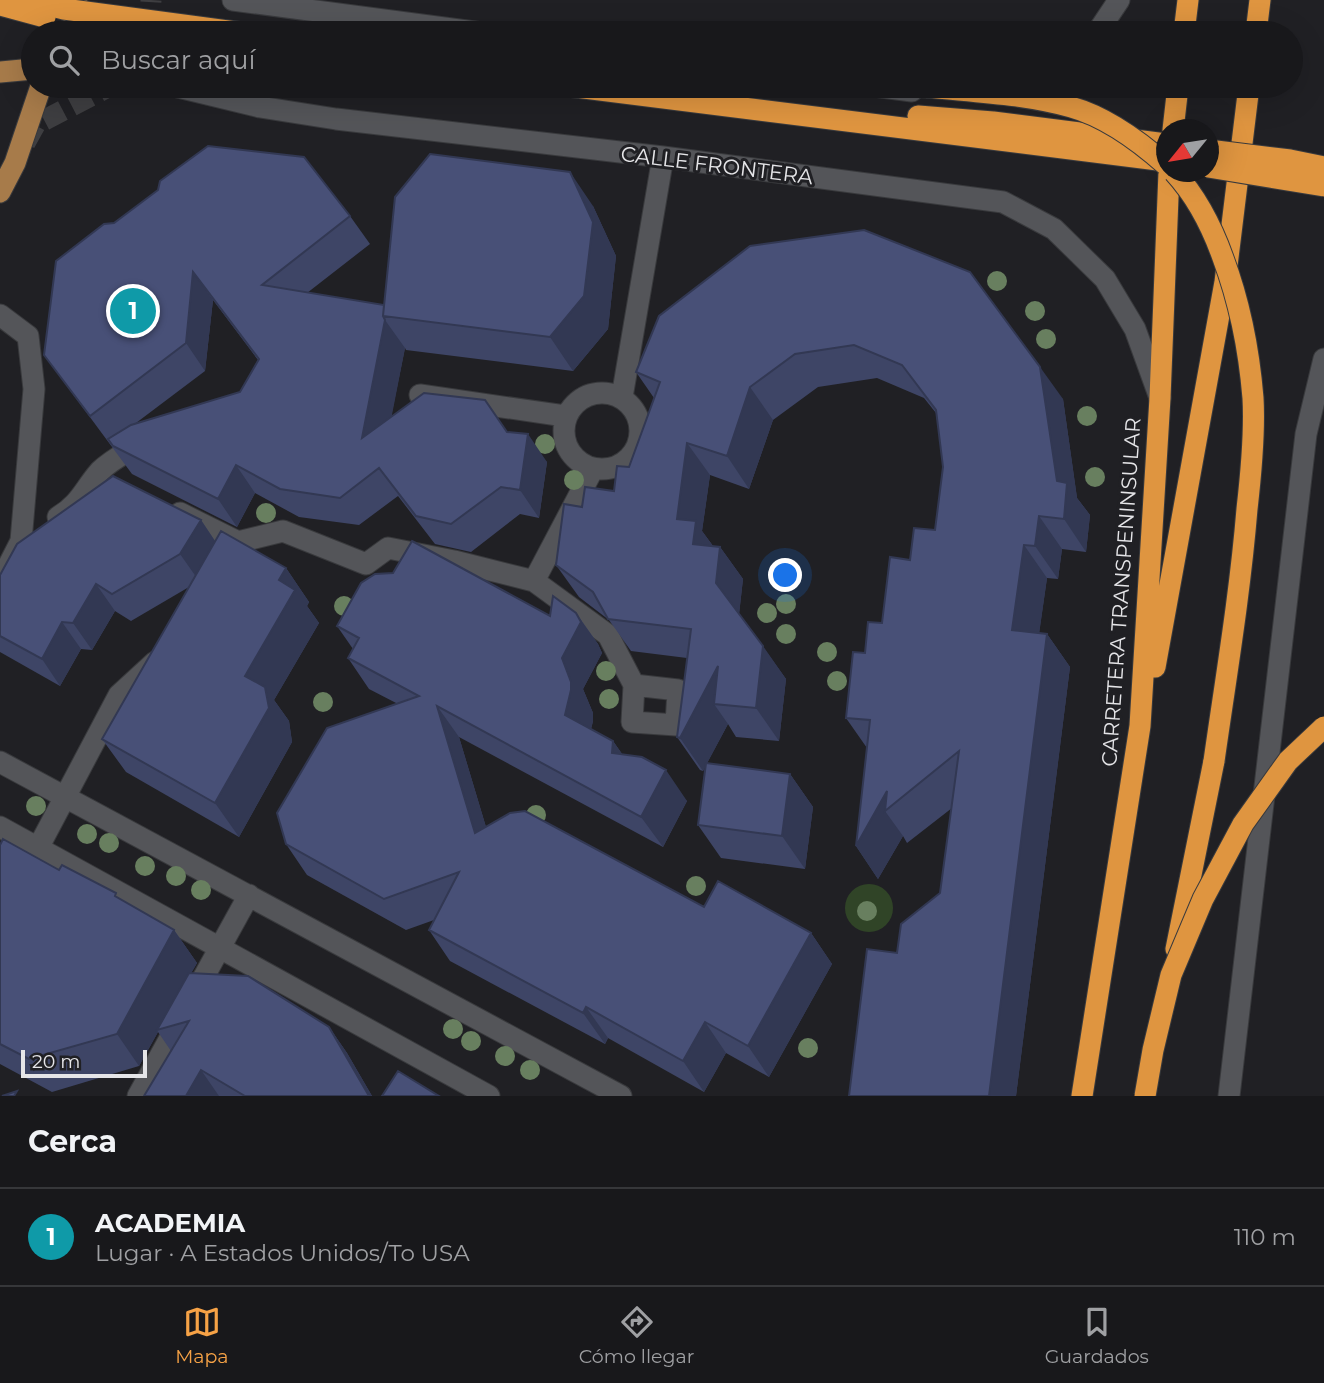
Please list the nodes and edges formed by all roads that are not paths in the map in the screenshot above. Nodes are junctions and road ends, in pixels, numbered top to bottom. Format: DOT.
graph roads {
  1 [pos="29,0"];
  2 [pos="76,0"];
  3 [pos="233,0"];
  4 [pos="1119,0"];
  5 [pos="1188,0"];
  6 [pos="1260,0"];
  7 [pos="0,5"];
  8 [pos="65,21"];
  9 [pos="74,21"];
  10 [pos="154,21"];
  11 [pos="391,21"];
  12 [pos="1105,21"];
  13 [pos="1185,21"];
  14 [pos="1257,21"];
  15 [pos="21,70"];
  16 [pos="0,72"];
  17 [pos="37,98"];
  18 [pos="223,98"];
  19 [pos="654,98"];
  20 [pos="742,98"];
  21 [pos="1027,98"];
  22 [pos="1177,98"];
  23 [pos="1248,98"];
  24 [pos="1174,119"];
  25 [pos="1156,143"];
  26 [pos="1219,151"];
  27 [pos="663,157"];
  28 [pos="1156,157"];
  29 [pos="1324,167"];
  30 [pos="1156,168"];
  31 [pos="1219,169"];
  32 [pos="1169,182"];
  33 [pos="1180,182"];
  34 [pos="1324,186"];
  35 [pos="0,192"];
  36 [pos="0,315"];
  37 [pos="1324,359"];
  38 [pos="420,395"];
  39 [pos="622,397"];
  40 [pos="1160,398"];
  41 [pos="565,416"];
  42 [pos="162,430"];
  43 [pos="593,469"];
  44 [pos="100,471"];
  45 [pos="123,483"];
  46 [pos="157,501"];
  47 [pos="21,541"];
  48 [pos="238,542"];
  49 [pos="534,581"];
  50 [pos="0,582"];
  51 [pos="212,585"];
  52 [pos="169,648"];
  53 [pos="634,685"];
  54 [pos="1140,726"];
  55 [pos="1324,727"];
  56 [pos="0,762"];
  57 [pos="65,797"];
  58 [pos="0,827"];
  59 [pos="38,848"];
  60 [pos="248,895"];
  61 [pos="220,947"];
  62 [pos="1171,975"];
  63 [pos="138,1096"];
  64 [pos="489,1096"];
  65 [pos="621,1096"];
  66 [pos="1082,1096"];
  67 [pos="1144,1096"];
  68 [pos="1229,1096"];
  1 -- 10 [label="highway, bridge"];
  2 -- 9 [label="main road"];
  3 -- 11 [label="street"];
  4 -- 12 [label="street"];
  5 -- 13 [label="highway"];
  6 -- 14 [label="highway"];
  7 -- 8 [label="highway, bridge"];
  15 -- 16 [label="main road"];
  17 -- 35 [label="main road"];
  18 -- 27 [label="street, CALLE FRONTERA"];
  19 -- 30 [label="highway"];
  20 -- 25 [label="highway, bridge"];
  21 -- 28 [label="highway, bridge"];
  22 -- 24 [label="highway"];
  23 -- 54 [label="highway"];
  26 -- 29 [label="highway, bridge"];
  27 -- 39 [label="street"];
  27 -- 40 [label="street, CALLE FRONTERA"];
  31 -- 34 [label="highway, bridge"];
  32 -- 40 [label="highway, CARRETERA TRANSPENINSULAR"];
  33 -- 62 [label="highway, bridge"];
  36 -- 47 [label="street"];
  37 -- 68 [label="street"];
  38 -- 41 [label="street"];
  39 -- 41 [label="street"];
  39 -- 43 [label="street"];
  40 -- 54 [label="highway, CARRETERA TRANSPENINSULAR"];
  41 -- 43 [label="street"];
  42 -- 44 [label="street"];
  43 -- 49 [label="street"];
  44 -- 45 [label="street"];
  44 -- 47 [label="street"];
  46 -- 48 [label="street"];
  47 -- 50 [label="street"];
  48 -- 49 [label="street"];
  48 -- 51 [label="street"];
  49 -- 53 [label="street"];
  52 -- 57 [label="street"];
  54 -- 66 [label="highway, CARRETERA TRANSPENINSULAR"];
  55 -- 62 [label="highway, bridge"];
  56 -- 57 [label="street"];
  57 -- 59 [label="street"];
  57 -- 60 [label="street"];
  58 -- 59 [label="street"];
  59 -- 61 [label="street"];
  60 -- 61 [label="street"];
  60 -- 65 [label="street"];
  61 -- 63 [label="street"];
  61 -- 64 [label="street"];
  62 -- 67 [label="highway, bridge"];
}
